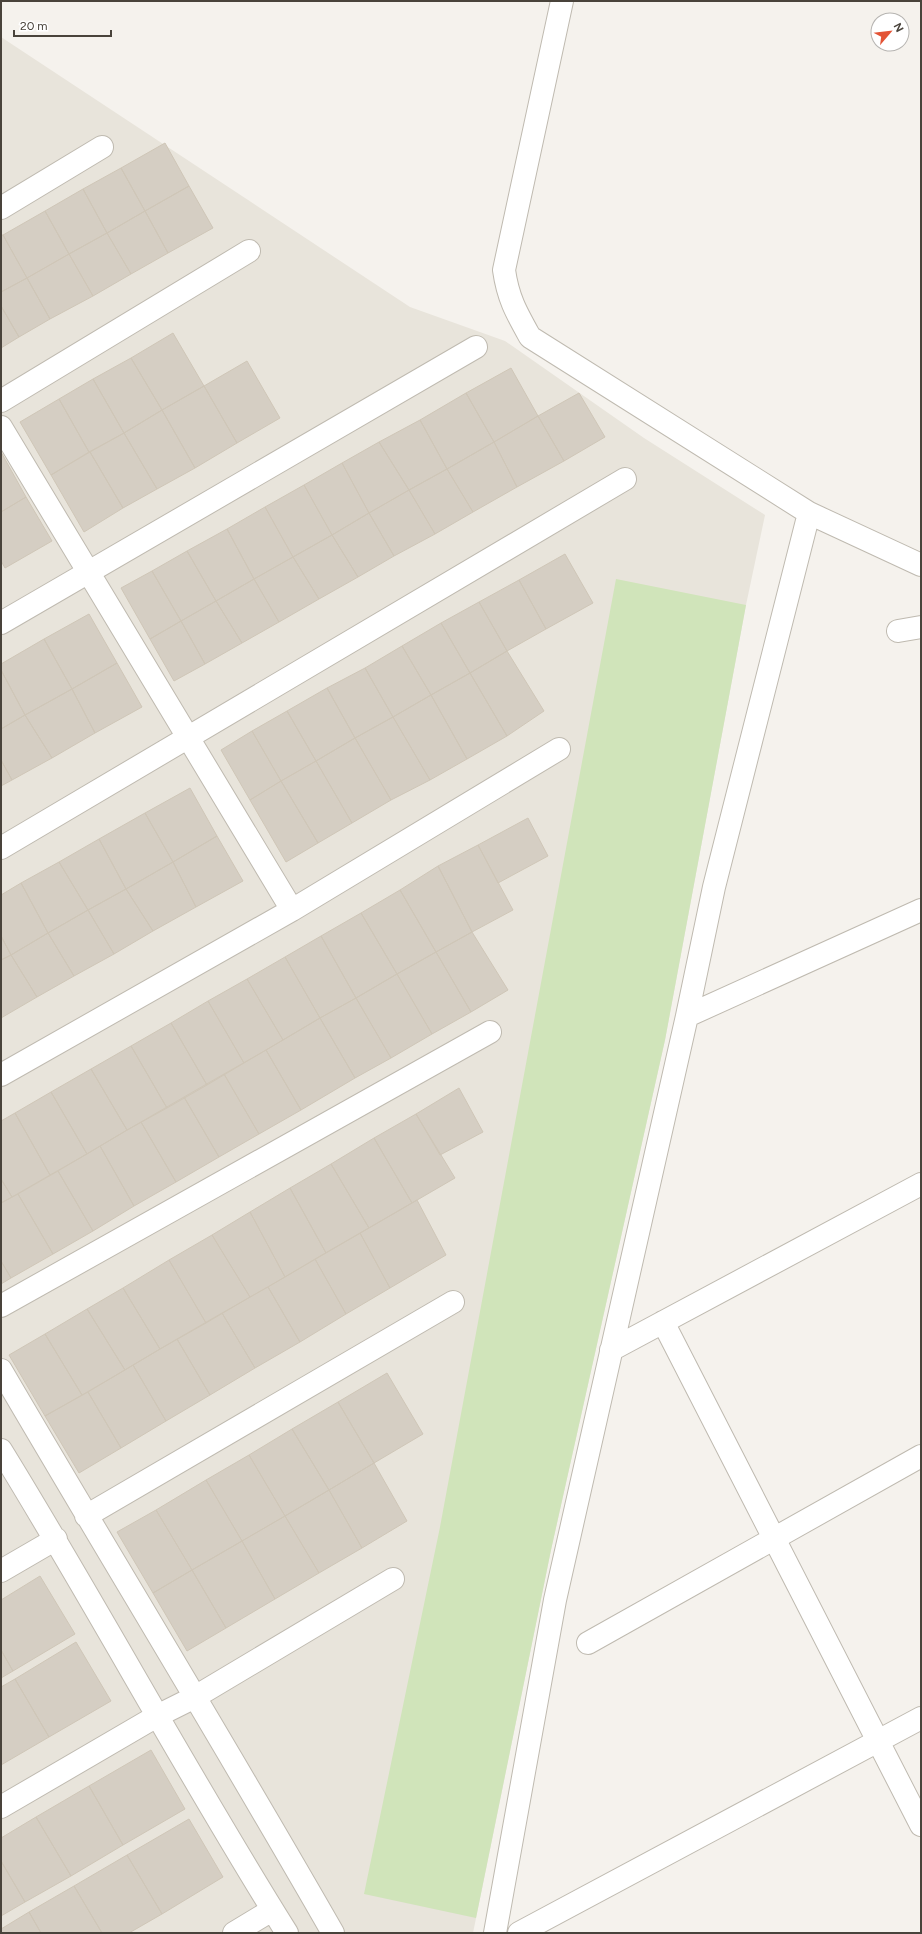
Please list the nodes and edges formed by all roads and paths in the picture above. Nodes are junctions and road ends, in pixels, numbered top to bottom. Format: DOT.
graph roads {
  1 [pos="562,1"];
  2 [pos="102,147"];
  3 [pos="1,208"];
  4 [pos="248,251"];
  5 [pos="476,347"];
  6 [pos="1,401"];
  7 [pos="1,427"];
  8 [pos="625,479"];
  9 [pos="809,513"];
  10 [pos="921,565"];
  11 [pos="88,573"];
  12 [pos="1,623"];
  13 [pos="921,627"];
  14 [pos="898,631"];
  15 [pos="189,738"];
  16 [pos="559,749"];
  17 [pos="1,848"];
  18 [pos="292,910"];
  19 [pos="921,910"];
  20 [pos="687,1016"];
  21 [pos="490,1032"];
  22 [pos="1,1075"];
  23 [pos="921,1184"];
  24 [pos="453,1302"];
  25 [pos="1,1306"];
  26 [pos="664,1322"];
  27 [pos="611,1350"];
  28 [pos="1,1370"];
  29 [pos="1,1450"];
  30 [pos="921,1456"];
  31 [pos="86,1516"];
  32 [pos="774,1538"];
  33 [pos="56,1539"];
  34 [pos="1,1571"];
  35 [pos="393,1579"];
  36 [pos="588,1643"];
  37 [pos="195,1697"];
  38 [pos="157,1716"];
  39 [pos="921,1718"];
  40 [pos="878,1741"];
  41 [pos="1,1808"];
  42 [pos="921,1825"];
  43 [pos="272,1910"];
  44 [pos="234,1933"];
  45 [pos="287,1933"];
  46 [pos="332,1933"];
  47 [pos="495,1933"];
  48 [pos="519,1933"];
  1 -- 9 [label="street"];
  2 -- 3 [label="street"];
  4 -- 6 [label="street"];
  5 -- 11 [label="street"];
  7 -- 11 [label="street"];
  8 -- 15 [label="street"];
  9 -- 10 [label="street"];
  9 -- 20 [label="street"];
  11 -- 12 [label="street"];
  11 -- 15 [label="street"];
  13 -- 14 [label="street"];
  15 -- 17 [label="street"];
  15 -- 18 [label="street"];
  16 -- 18 [label="street"];
  18 -- 22 [label="street"];
  19 -- 20 [label="street"];
  20 -- 27 [label="street"];
  21 -- 25 [label="street"];
  23 -- 26 [label="street"];
  24 -- 31 [label="street"];
  26 -- 27 [label="street"];
  26 -- 32 [label="street"];
  27 -- 47 [label="street"];
  28 -- 31 [label="street"];
  29 -- 33 [label="street"];
  30 -- 32 [label="street"];
  31 -- 37 [label="street"];
  32 -- 36 [label="street"];
  32 -- 40 [label="street"];
  33 -- 34 [label="street"];
  33 -- 38 [label="street"];
  35 -- 37 [label="street"];
  37 -- 38 [label="street"];
  37 -- 46 [label="street"];
  38 -- 41 [label="street"];
  38 -- 43 [label="street"];
  39 -- 40 [label="street"];
  40 -- 42 [label="street"];
  40 -- 48 [label="street"];
  43 -- 44 [label="street"];
  43 -- 45 [label="street"];
}
